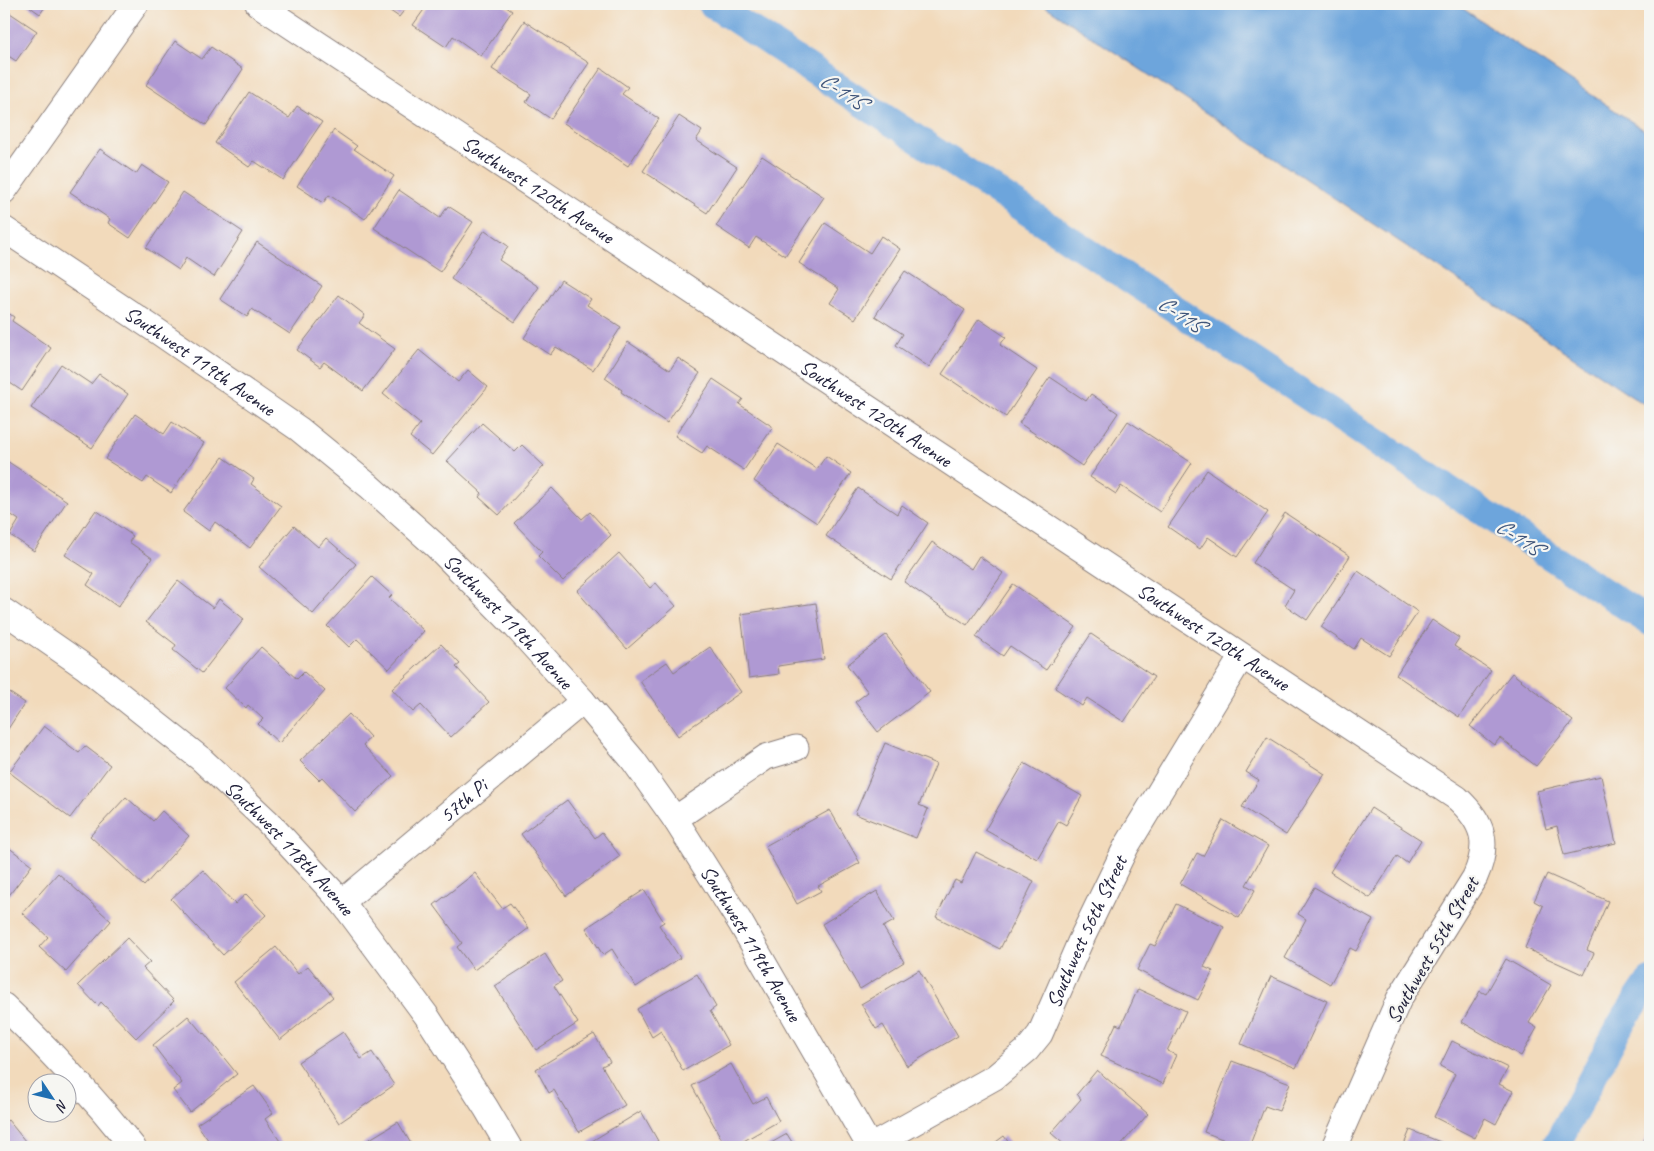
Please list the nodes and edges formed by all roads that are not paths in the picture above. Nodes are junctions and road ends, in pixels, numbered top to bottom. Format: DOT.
graph roads {
  1 [pos="136,4"];
  2 [pos="258,4"];
  3 [pos="4,191"];
  4 [pos="4,229"];
  5 [pos="4,610"];
  6 [pos="1242,656"];
  7 [pos="583,701"];
  8 [pos="796,748"];
  9 [pos="675,818"];
  10 [pos="1483,833"];
  11 [pos="342,902"];
  12 [pos="4,1006"];
  13 [pos="134,1147"];
  14 [pos="509,1147"];
  15 [pos="870,1147"];
  16 [pos="1334,1147"];
  1 -- 3 [label="street"];
  2 -- 6 [label="street, Southwest 120th Avenue"];
  4 -- 7 [label="street, Southwest 119th Avenue"];
  5 -- 11 [label="street, Southwest 118th Avenue"];
  6 -- 10 [label="street, Southwest 120th Avenue"];
  6 -- 15 [label="street, Southwest 56th Street"];
  7 -- 9 [label="street, Southwest 119th Avenue"];
  7 -- 11 [label="street, 57th Pi"];
  8 -- 9 [label="street"];
  9 -- 15 [label="street, Southwest 119th Avenue"];
  10 -- 16 [label="street, Southwest 55th Street"];
  11 -- 14 [label="street, Southwest 118th Avenue"];
  12 -- 13 [label="street"];
}
